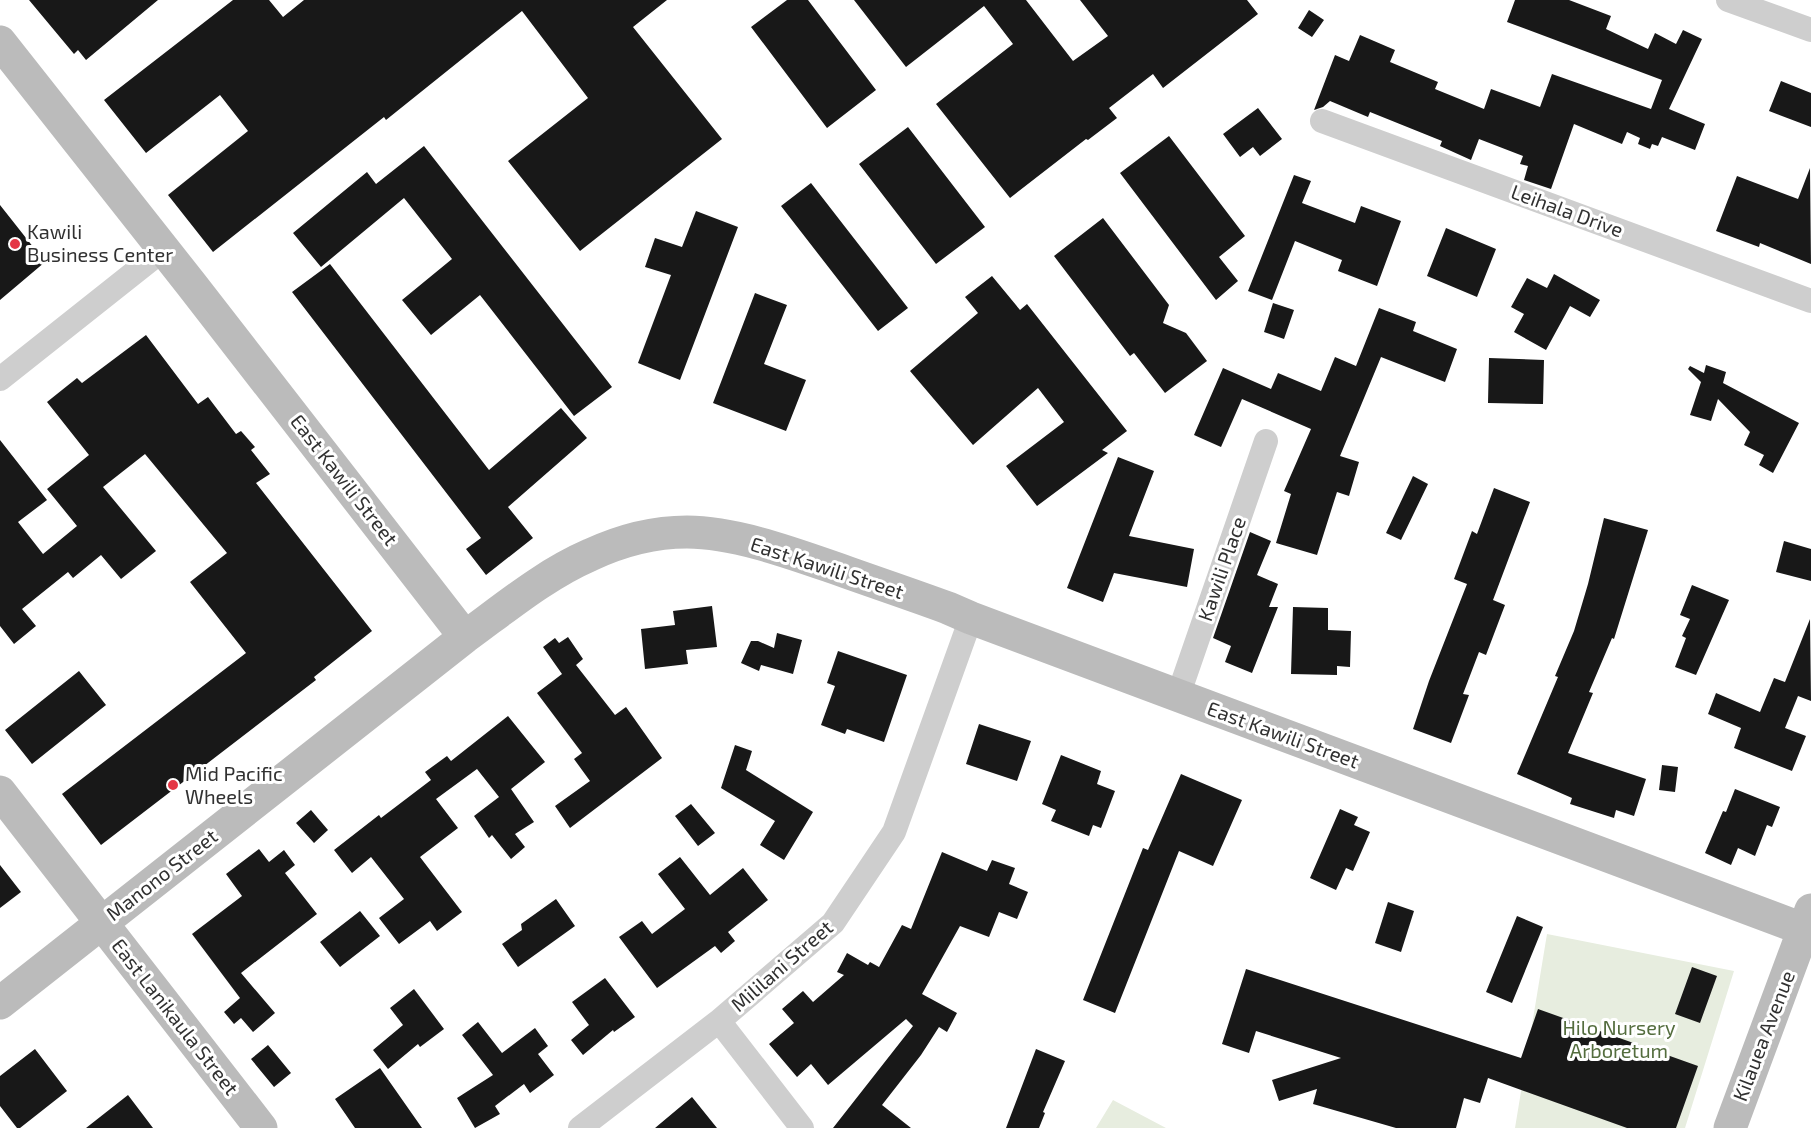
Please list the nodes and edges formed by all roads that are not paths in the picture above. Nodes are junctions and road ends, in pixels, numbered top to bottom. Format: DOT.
graph roads {
  1 [pos="1728,0"];
  2 [pos="1811,30"];
  3 [pos="0,42"];
  4 [pos="1322,121"];
  5 [pos="164,249"];
  6 [pos="1811,301"];
  7 [pos="0,380"];
  8 [pos="1266,441"];
  9 [pos="971,618"];
  10 [pos="465,637"];
  11 [pos="1179,696"];
  12 [pos="0,792"];
  13 [pos="102,922"];
  14 [pos="1809,924"];
  15 [pos="0,1003"];
  16 [pos="719,1021"];
  17 [pos="261,1128"];
  18 [pos="580,1128"];
  19 [pos="802,1128"];
  20 [pos="1730,1128"];
  1 -- 2 [label="street"];
  3 -- 5 [label="street, East Kawili Street"];
  4 -- 6 [label="street, Leihala Drive"];
  5 -- 7 [label="street"];
  5 -- 10 [label="street, East Kawili Street"];
  8 -- 11 [label="street, Kawili Place"];
  9 -- 10 [label="street, East Kawili Street"];
  9 -- 11 [label="street, East Kawili Street"];
  9 -- 16 [label="street, Mililani Street"];
  10 -- 13 [label="street, Manono Street"];
  11 -- 14 [label="street, East Kawili Street"];
  12 -- 13 [label="street, East Lanikaula Street"];
  13 -- 15 [label="street, Manono Street"];
  13 -- 17 [label="street, East Lanikaula Street"];
  14 -- 20 [label="street, Kilauea Avenue"];
  16 -- 18 [label="street, Mililani Street"];
  16 -- 19 [label="street"];
}
